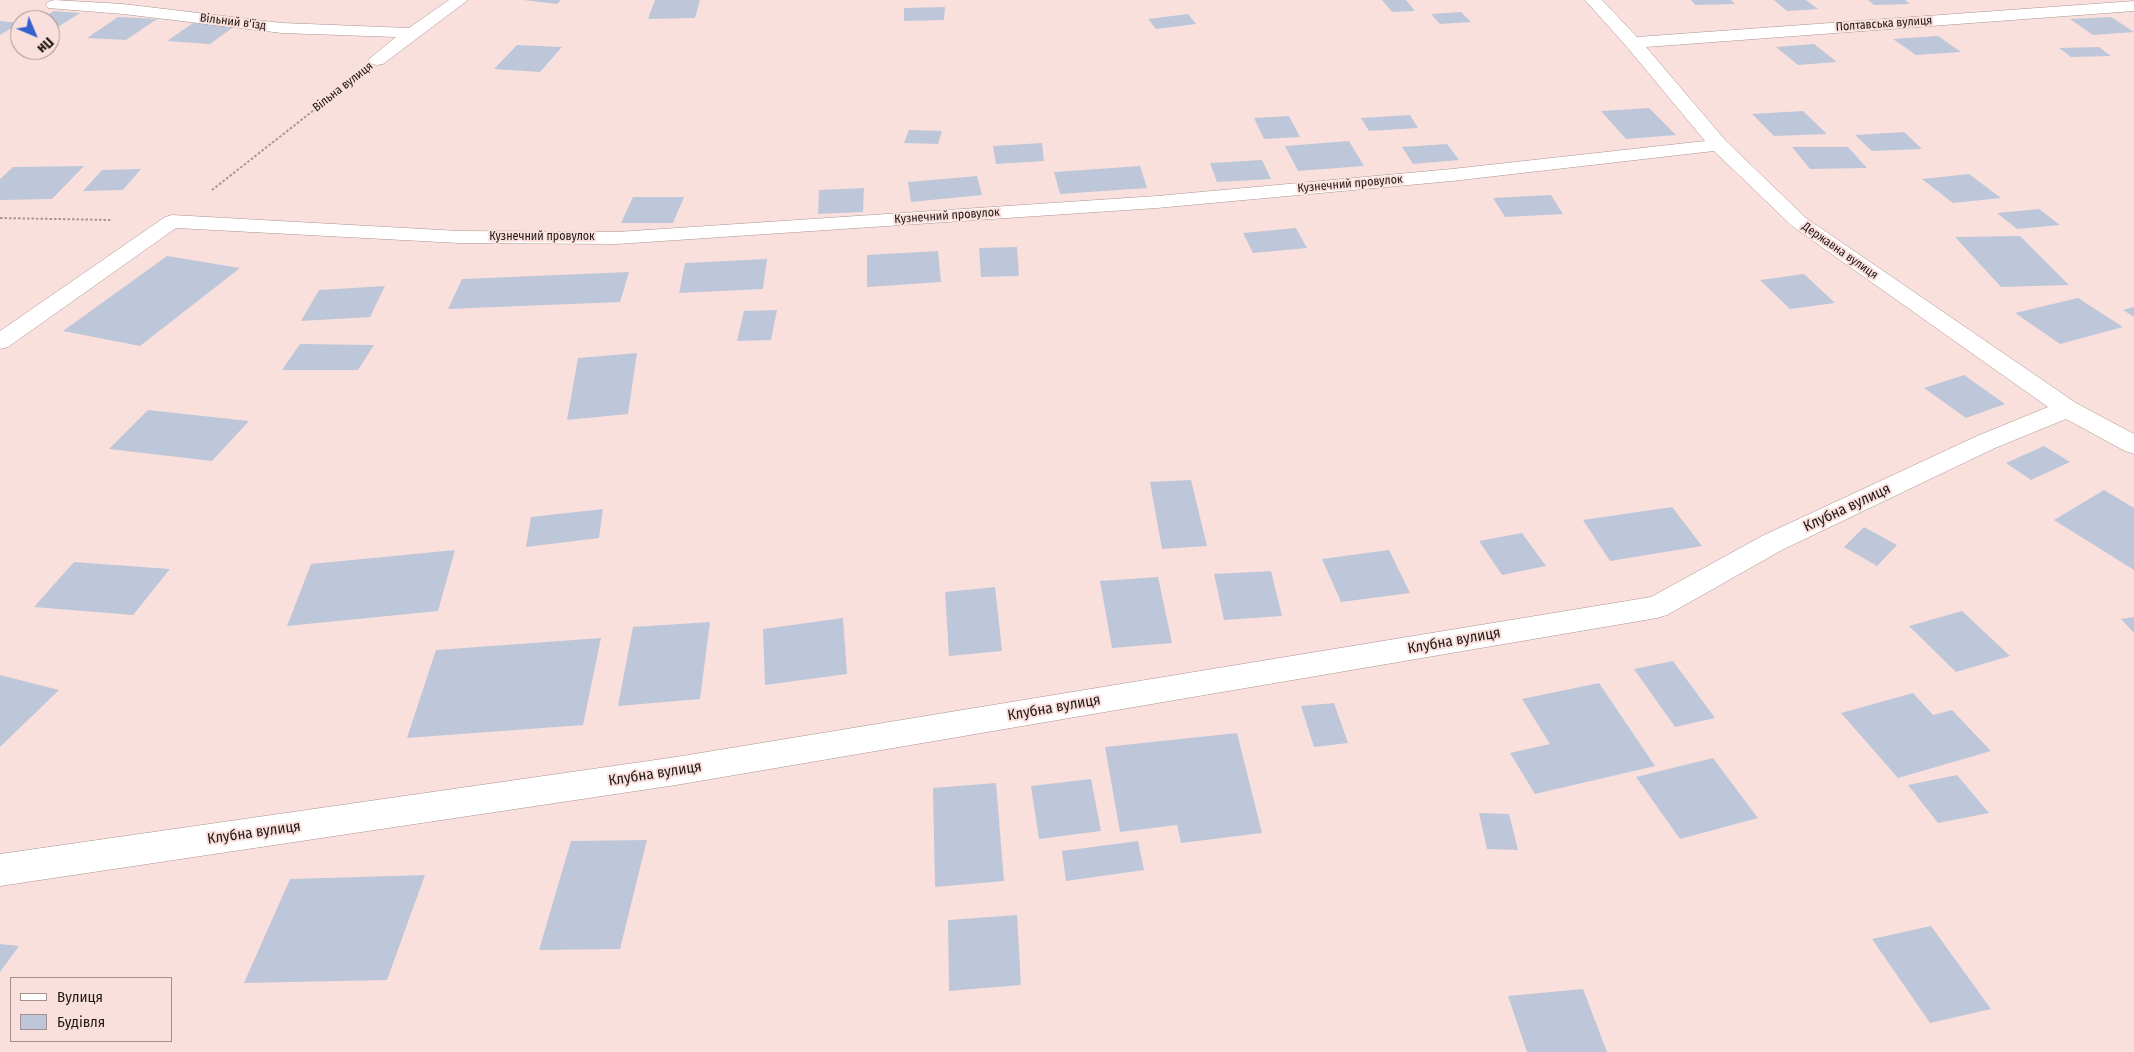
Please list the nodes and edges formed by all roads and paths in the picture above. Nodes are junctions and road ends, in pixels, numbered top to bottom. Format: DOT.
graph roads {
  1 [pos="460,0"];
  2 [pos="1592,0"];
  3 [pos="54,5"];
  4 [pos="2134,6"];
  5 [pos="412,33"];
  6 [pos="1633,43"];
  7 [pos="377,60"];
  8 [pos="1719,145"];
  9 [pos="228,177"];
  10 [pos="0,218"];
  11 [pos="172,221"];
  12 [pos="0,342"];
  13 [pos="2067,409"];
  14 [pos="2134,445"];
  15 [pos="0,870"];
  1 -- 5 [label="street, Вільна вулиця"];
  2 -- 6 [label="street, Державна вулиця"];
  3 -- 5 [label="street, Вільний в'їзд"];
  4 -- 6 [label="street, Полтавська вулиця"];
  5 -- 7 [label="street, Вільна вулиця"];
  6 -- 8 [label="street, Державна вулиця"];
  7 -- 9 [label="path, Вільна вулиця"];
  8 -- 11 [label="street, Кузнечний провулок"];
  8 -- 13 [label="street, Державна вулиця"];
  10 -- 11 [label="path"];
  11 -- 12 [label="street"];
  13 -- 14 [label="street, Державна вулиця"];
  13 -- 15 [label="street, Клубна вулиця"];
}
